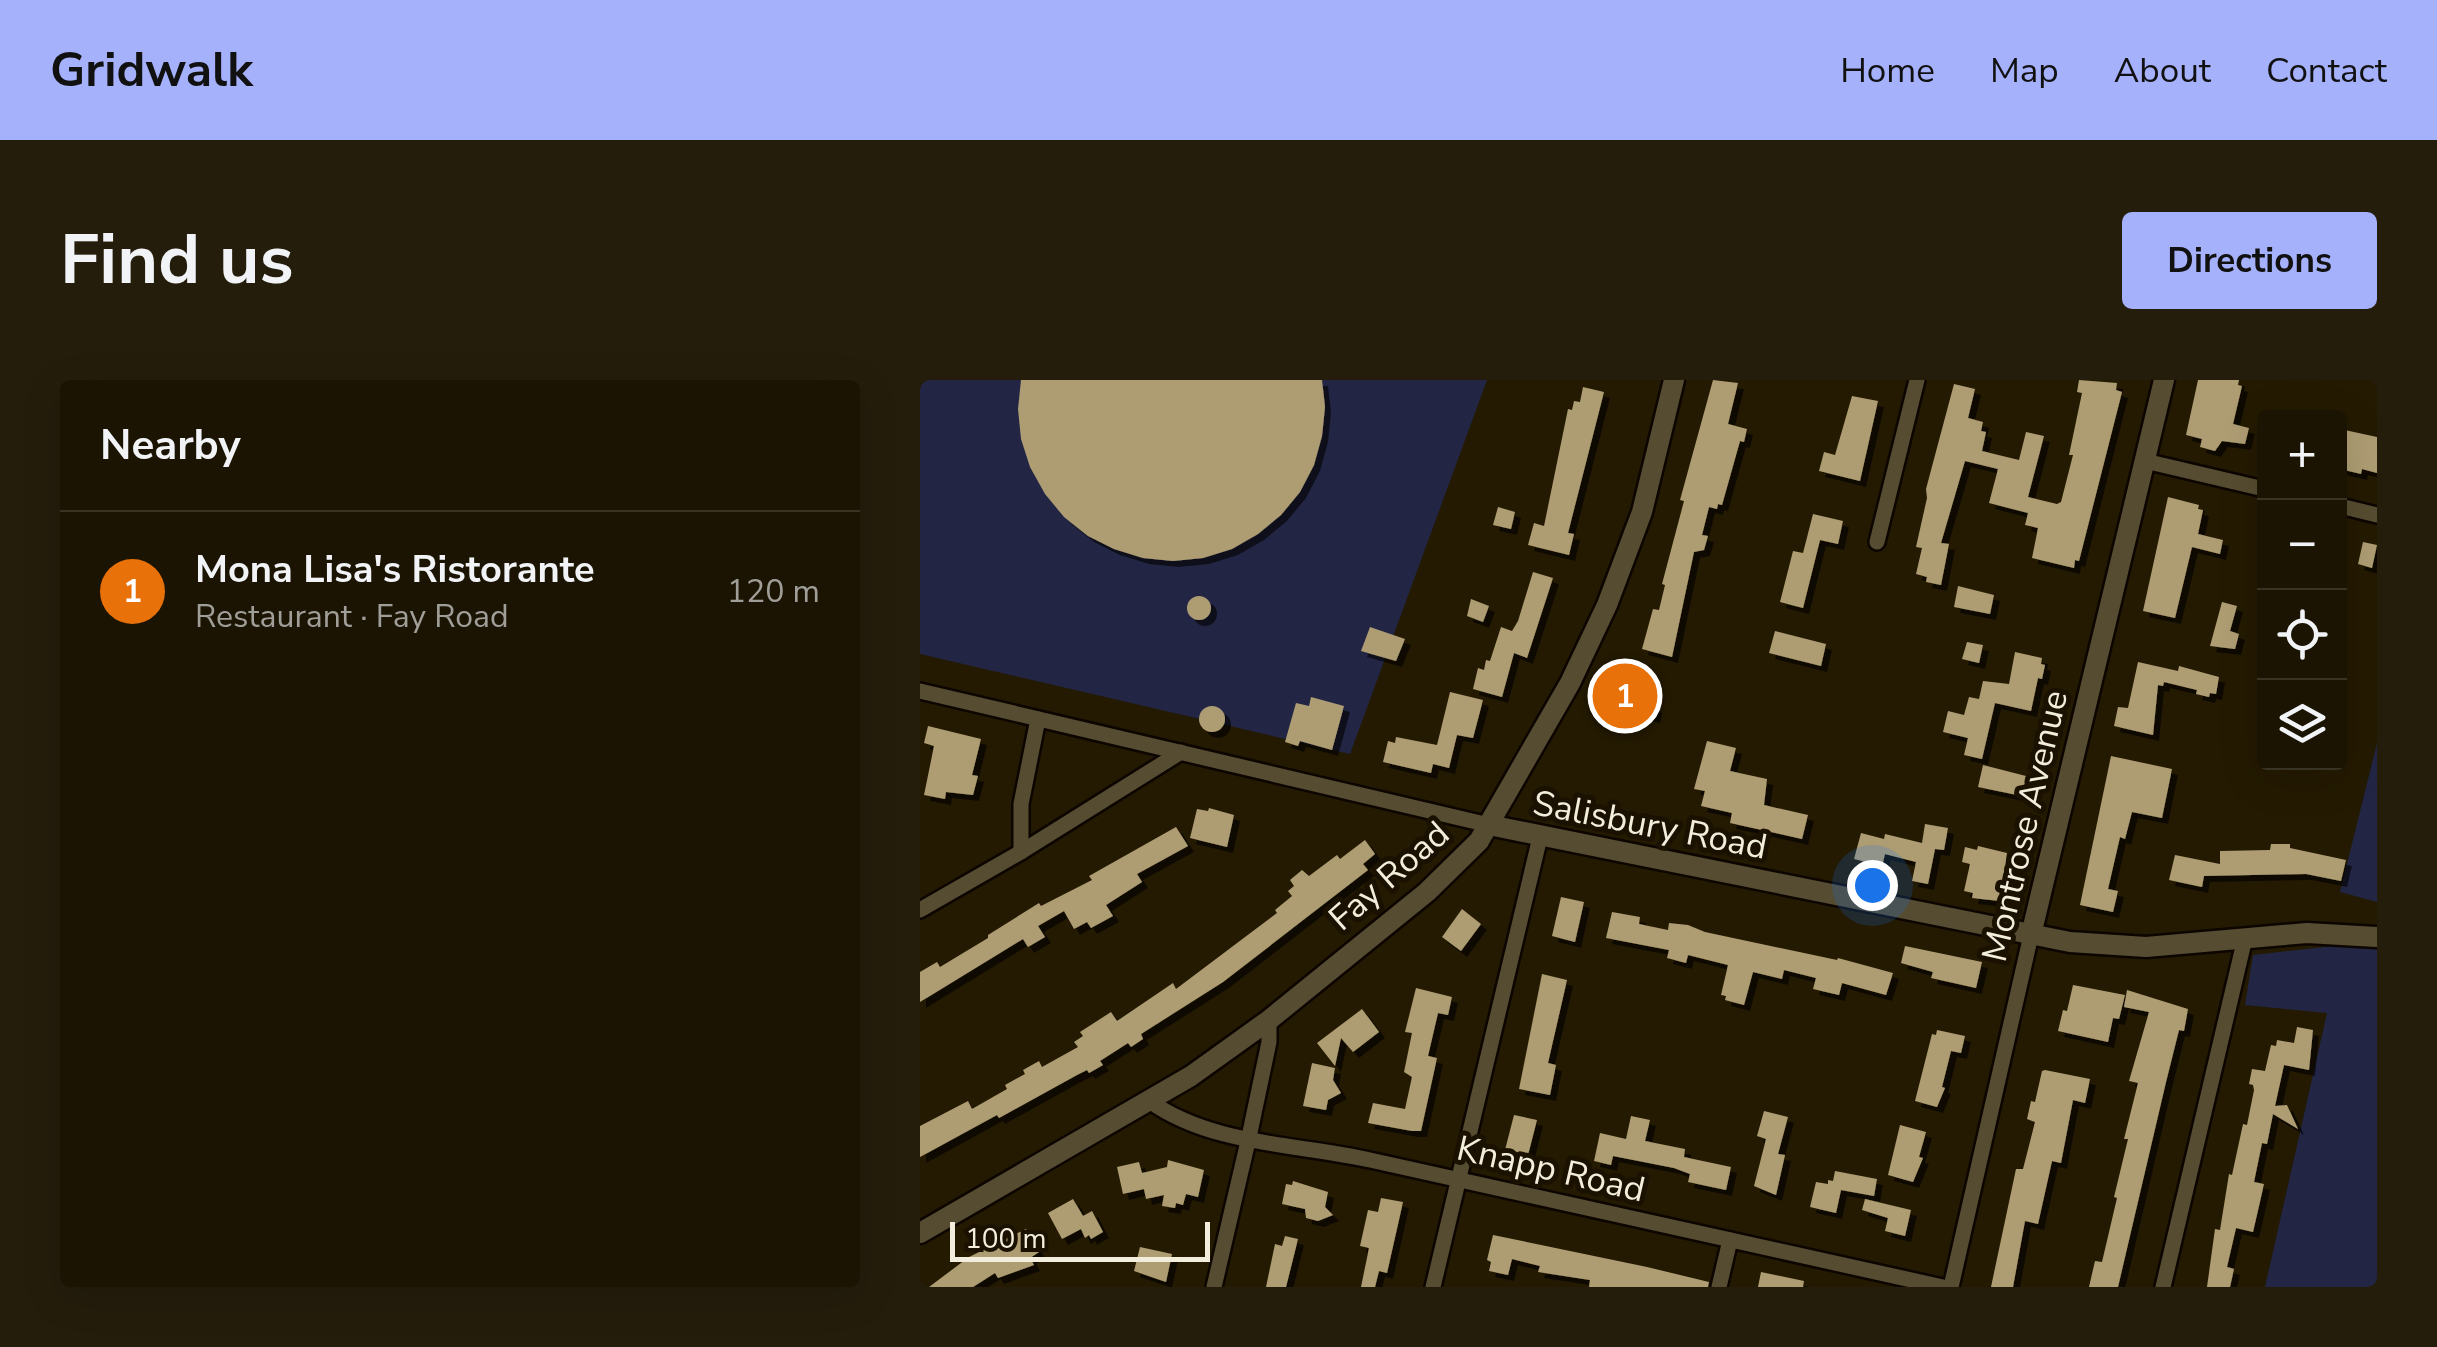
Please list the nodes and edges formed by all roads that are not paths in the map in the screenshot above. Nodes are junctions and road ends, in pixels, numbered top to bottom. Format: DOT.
graph roads {
  1 [pos="1674,380"];
  2 [pos="1917,380"];
  3 [pos="2164,380"];
  4 [pos="2145,461"];
  5 [pos="2257,487"];
  6 [pos="2347,508"];
  7 [pos="2377,515"];
  8 [pos="1877,542"];
  9 [pos="920,691"];
  10 [pos="1038,718"];
  11 [pos="1181,752"];
  12 [pos="1489,826"];
  13 [pos="1540,836"];
  14 [pos="1021,852"];
  15 [pos="920,910"];
  16 [pos="2031,935"];
  17 [pos="2377,937"];
  18 [pos="2244,938"];
  19 [pos="1269,1020"];
  20 [pos="1151,1102"];
  21 [pos="1249,1137"];
  22 [pos="1458,1180"];
  23 [pos="920,1233"];
  24 [pos="1730,1240"];
  25 [pos="1214,1287"];
  26 [pos="1433,1287"];
  27 [pos="1720,1287"];
  28 [pos="1943,1287"];
  29 [pos="1951,1287"];
  30 [pos="2163,1287"];
  1 -- 12 [label="street, Fay Road"];
  2 -- 8 [label="street"];
  3 -- 4 [label="street, Montrose Avenue"];
  4 -- 5 [label="street"];
  4 -- 16 [label="street, Montrose Avenue"];
  6 -- 7 [label="street"];
  9 -- 10 [label="street, Salisbury Road"];
  10 -- 11 [label="street, Salisbury Road"];
  10 -- 14 [label="street"];
  11 -- 12 [label="street, Salisbury Road"];
  11 -- 14 [label="street"];
  12 -- 13 [label="street, Salisbury Road"];
  12 -- 19 [label="street, Fay Road"];
  13 -- 16 [label="street, Salisbury Road"];
  13 -- 22 [label="street"];
  14 -- 15 [label="street"];
  16 -- 18 [label="street, Salisbury Road"];
  16 -- 29 [label="street, Montrose Avenue"];
  17 -- 18 [label="street, Salisbury Road"];
  18 -- 30 [label="street"];
  19 -- 20 [label="street, Fay Road"];
  19 -- 21 [label="street"];
  20 -- 21 [label="street, Knapp Road"];
  20 -- 23 [label="street, Fay Road"];
  21 -- 22 [label="street, Knapp Road"];
  21 -- 25 [label="street"];
  22 -- 24 [label="street, Knapp Road"];
  22 -- 26 [label="street"];
  24 -- 27 [label="street"];
  24 -- 28 [label="street, Knapp Road"];
}
